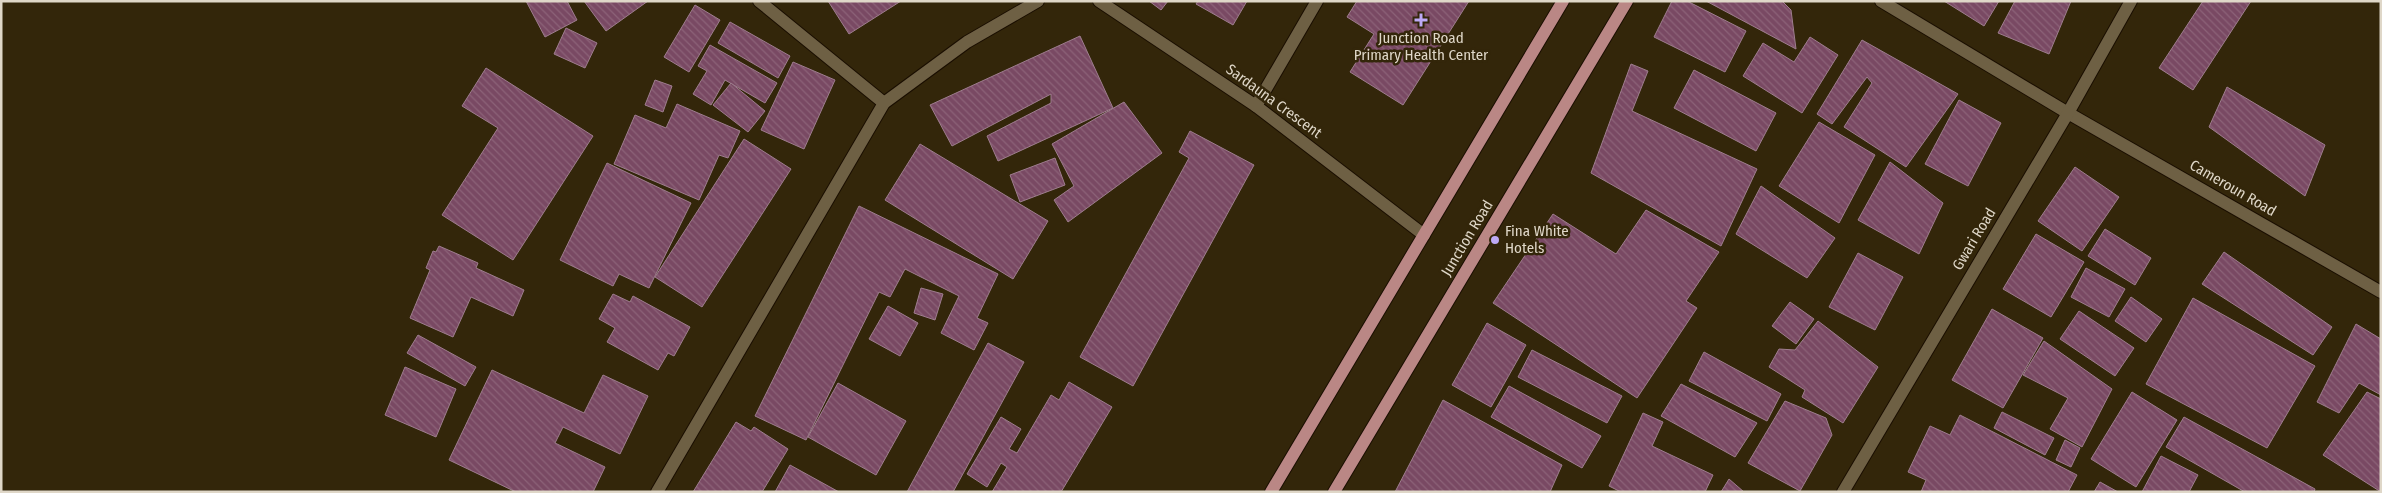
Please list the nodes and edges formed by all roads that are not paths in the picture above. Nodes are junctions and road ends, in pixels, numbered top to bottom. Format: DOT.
graph roads {
  1 [pos="760,1"];
  2 [pos="1038,1"];
  3 [pos="1099,1"];
  4 [pos="1318,1"];
  5 [pos="1563,1"];
  6 [pos="1627,1"];
  7 [pos="1882,1"];
  8 [pos="2131,1"];
  9 [pos="884,104"];
  10 [pos="1256,106"];
  11 [pos="2068,113"];
  12 [pos="1424,235"];
  13 [pos="2381,292"];
  14 [pos="657,492"];
  15 [pos="1270,492"];
  16 [pos="1334,492"];
  17 [pos="1843,492"];
  1 -- 9 [label="street"];
  2 -- 9 [label="street"];
  3 -- 10 [label="street, Sardauna Crescent"];
  4 -- 10 [label="street"];
  5 -- 12 [label="main road"];
  6 -- 16 [label="main road, Junction Road"];
  7 -- 11 [label="street, Cameroun Road"];
  8 -- 11 [label="street, Gwari Road"];
  9 -- 14 [label="street"];
  10 -- 12 [label="street, Sardauna Crescent"];
  11 -- 13 [label="street, Cameroun Road"];
  11 -- 17 [label="street, Gwari Road"];
  12 -- 15 [label="main road"];
}
